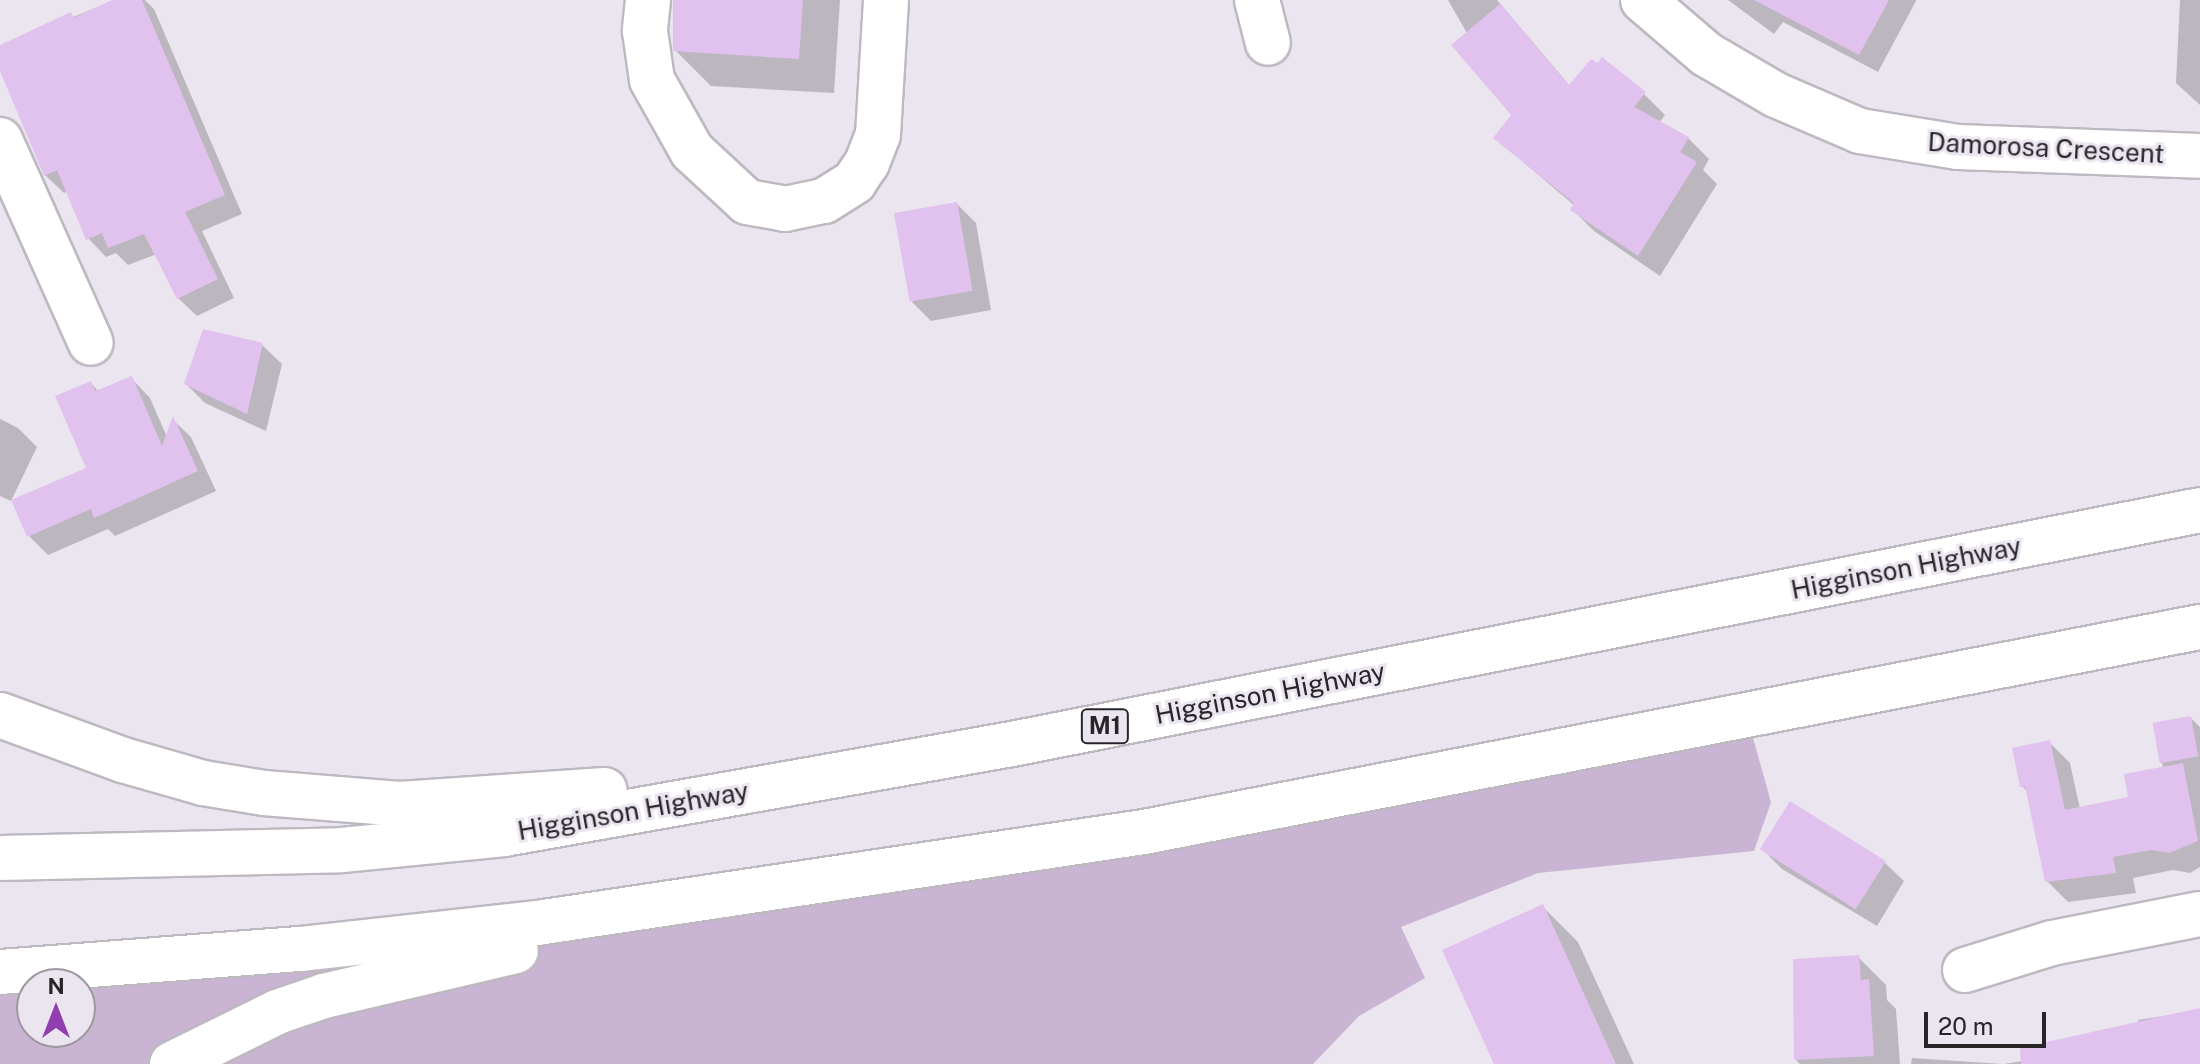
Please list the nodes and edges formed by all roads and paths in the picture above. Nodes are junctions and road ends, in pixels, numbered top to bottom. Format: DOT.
graph roads {
  1 [pos="648,0"];
  2 [pos="886,0"];
  3 [pos="1257,0"];
  4 [pos="1643,0"];
  5 [pos="1268,43"];
  6 [pos="0,140"];
  7 [pos="2200,156"];
  8 [pos="91,343"];
  9 [pos="2200,510"];
  10 [pos="2200,627"];
  11 [pos="0,715"];
  12 [pos="1012,744"];
  13 [pos="1144,832"];
  14 [pos="0,858"];
  15 [pos="2200,914"];
  16 [pos="1965,970"];
  17 [pos="0,972"];
  18 [pos="172,1064"];
  1 -- 2 [label="main road"];
  3 -- 5 [label="main road"];
  4 -- 7 [label="main road, Damorosa Crescent"];
  6 -- 8 [label="main road"];
  9 -- 12 [label="main road, Higginson Highway / M1"];
  10 -- 13 [label="main road"];
  11 -- 12 [label="main road"];
  12 -- 14 [label="main road, Higginson Highway / M1"];
  13 -- 17 [label="main road"];
  13 -- 18 [label="main road"];
  15 -- 16 [label="main road"];
}
